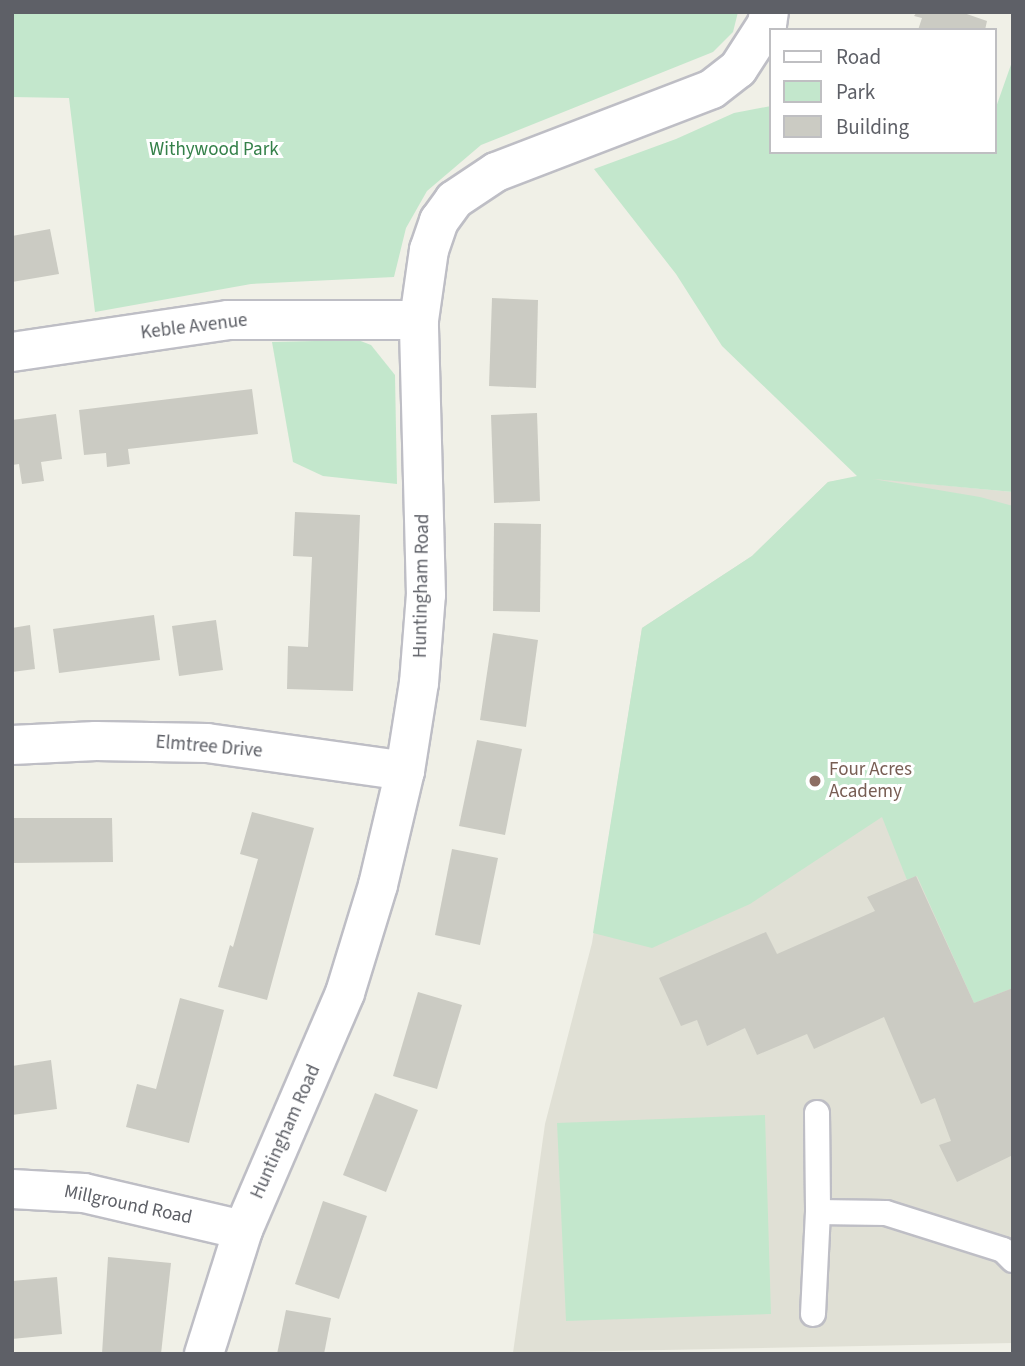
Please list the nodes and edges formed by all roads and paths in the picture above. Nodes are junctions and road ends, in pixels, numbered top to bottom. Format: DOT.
graph roads {
  1 [pos="768,18"];
  2 [pos="419,320"];
  3 [pos="12,352"];
  4 [pos="12,745"];
  5 [pos="405,771"];
  6 [pos="817,1113"];
  7 [pos="12,1189"];
  8 [pos="818,1212"];
  9 [pos="243,1230"];
  10 [pos="1013,1260"];
  11 [pos="813,1314"];
  12 [pos="204,1354"];
  1 -- 2 [label="street, Huntingham Road"];
  2 -- 3 [label="street, Keble Avenue"];
  2 -- 5 [label="street, Huntingham Road"];
  4 -- 5 [label="street, Elmtree Drive"];
  5 -- 9 [label="street, Huntingham Road"];
  6 -- 8 [label="lane"];
  7 -- 9 [label="street, Millground Road"];
  8 -- 10 [label="lane"];
  8 -- 11 [label="lane"];
  9 -- 12 [label="street, Huntingham Road"];
}
